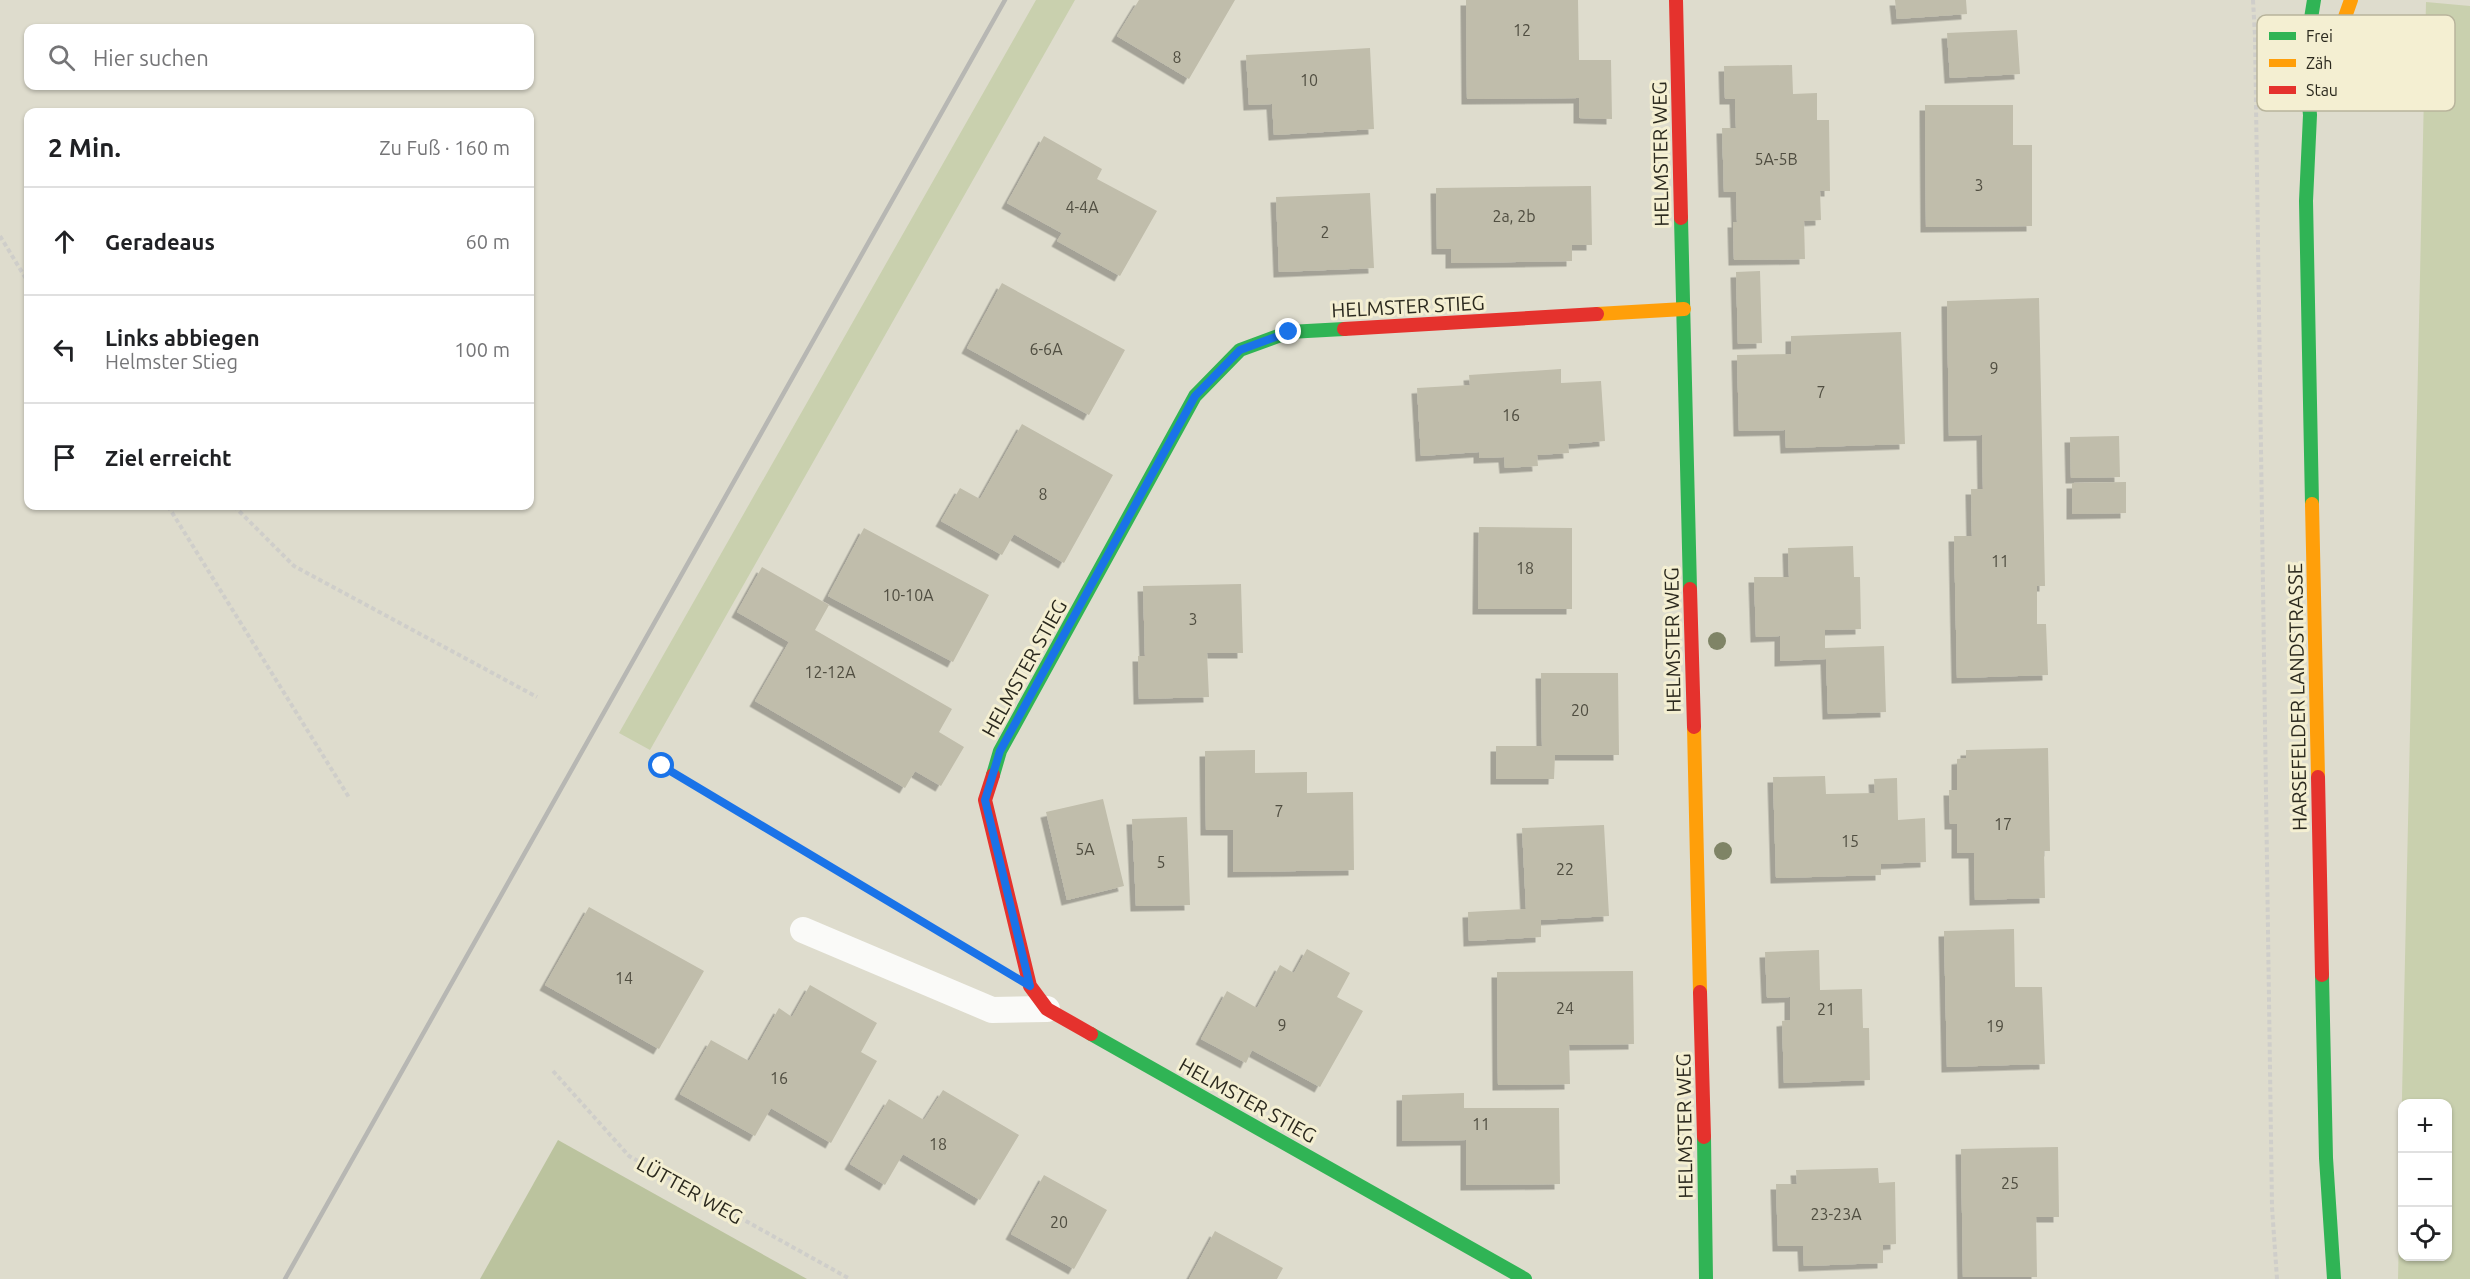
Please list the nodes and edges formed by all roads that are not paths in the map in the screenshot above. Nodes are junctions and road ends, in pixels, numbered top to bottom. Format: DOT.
graph roads {
  1 [pos="1676,0"];
  2 [pos="2314,0"];
  3 [pos="2351,0"];
  4 [pos="2312,15"];
  5 [pos="2346,15"];
  6 [pos="2310,111"];
  7 [pos="2311,111"];
  8 [pos="2310,115"];
  9 [pos="1684,309"];
  10 [pos="803,930"];
  11 [pos="1047,1010"];
  12 [pos="1525,1279"];
  13 [pos="1706,1279"];
  14 [pos="2334,1279"];
  1 -- 9 [label="street, HELMSTER WEG"];
  2 -- 4 [label="street, HARSEFELDER LANDSTRASSE"];
  3 -- 5 [label="street, HARSEFELDER LANDSTRASSE"];
  6 -- 8 [label="street, HARSEFELDER LANDSTRASSE"];
  7 -- 8 [label="street, HARSEFELDER LANDSTRASSE"];
  8 -- 14 [label="street, HARSEFELDER LANDSTRASSE"];
  9 -- 11 [label="street, HELMSTER STIEG"];
  9 -- 13 [label="street, HELMSTER WEG"];
  10 -- 11 [label="lane"];
  11 -- 12 [label="street, HELMSTER STIEG"];
}
